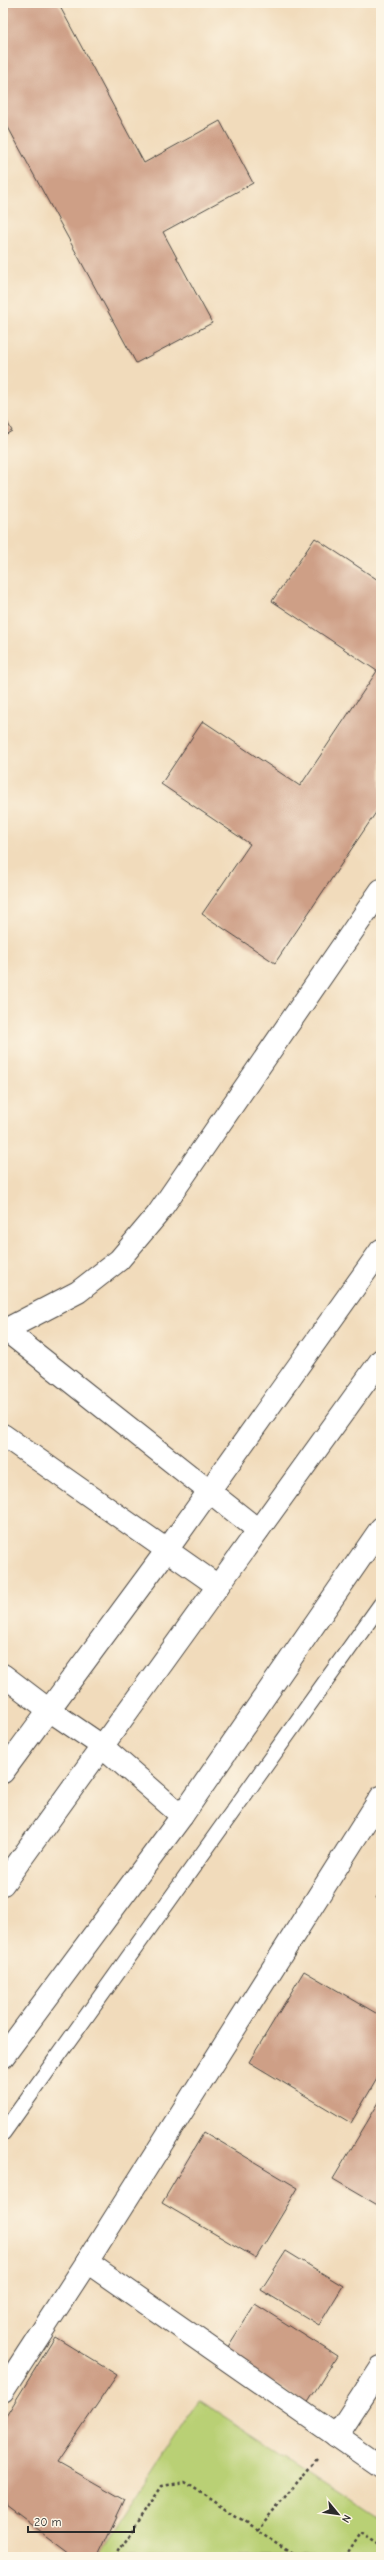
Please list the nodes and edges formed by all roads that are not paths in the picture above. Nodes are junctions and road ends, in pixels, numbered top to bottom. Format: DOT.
graph roads {
  1 [pos="381,890"];
  2 [pos="381,1250"];
  3 [pos="5,1329"];
  4 [pos="381,1360"];
  5 [pos="3,1435"];
  6 [pos="209,1492"];
  7 [pos="381,1528"];
  8 [pos="258,1530"];
  9 [pos="167,1550"];
  10 [pos="218,1586"];
  11 [pos="381,1604"];
  12 [pos="3,1675"];
  13 [pos="48,1710"];
  14 [pos="102,1746"];
  15 [pos="3,1772"];
  16 [pos="381,1797"];
  17 [pos="182,1816"];
  18 [pos="3,1884"];
  19 [pos="3,2057"];
  20 [pos="3,2133"];
  21 [pos="87,2262"];
  22 [pos="381,2367"];
  23 [pos="3,2391"];
  24 [pos="336,2436"];
  25 [pos="381,2467"];
  1 -- 3 [label="street"];
  2 -- 6 [label="street"];
  3 -- 6 [label="street"];
  4 -- 8 [label="street"];
  5 -- 9 [label="street"];
  6 -- 8 [label="street"];
  6 -- 9 [label="street"];
  7 -- 17 [label="street"];
  8 -- 10 [label="street"];
  9 -- 10 [label="street"];
  9 -- 13 [label="street"];
  10 -- 14 [label="street"];
  11 -- 20 [label="lane"];
  12 -- 13 [label="street"];
  13 -- 14 [label="street"];
  13 -- 15 [label="street"];
  14 -- 17 [label="street"];
  14 -- 18 [label="street"];
  16 -- 21 [label="street"];
  17 -- 19 [label="street"];
  21 -- 23 [label="street"];
  21 -- 24 [label="street"];
  22 -- 24 [label="street"];
  24 -- 25 [label="street"];
}
